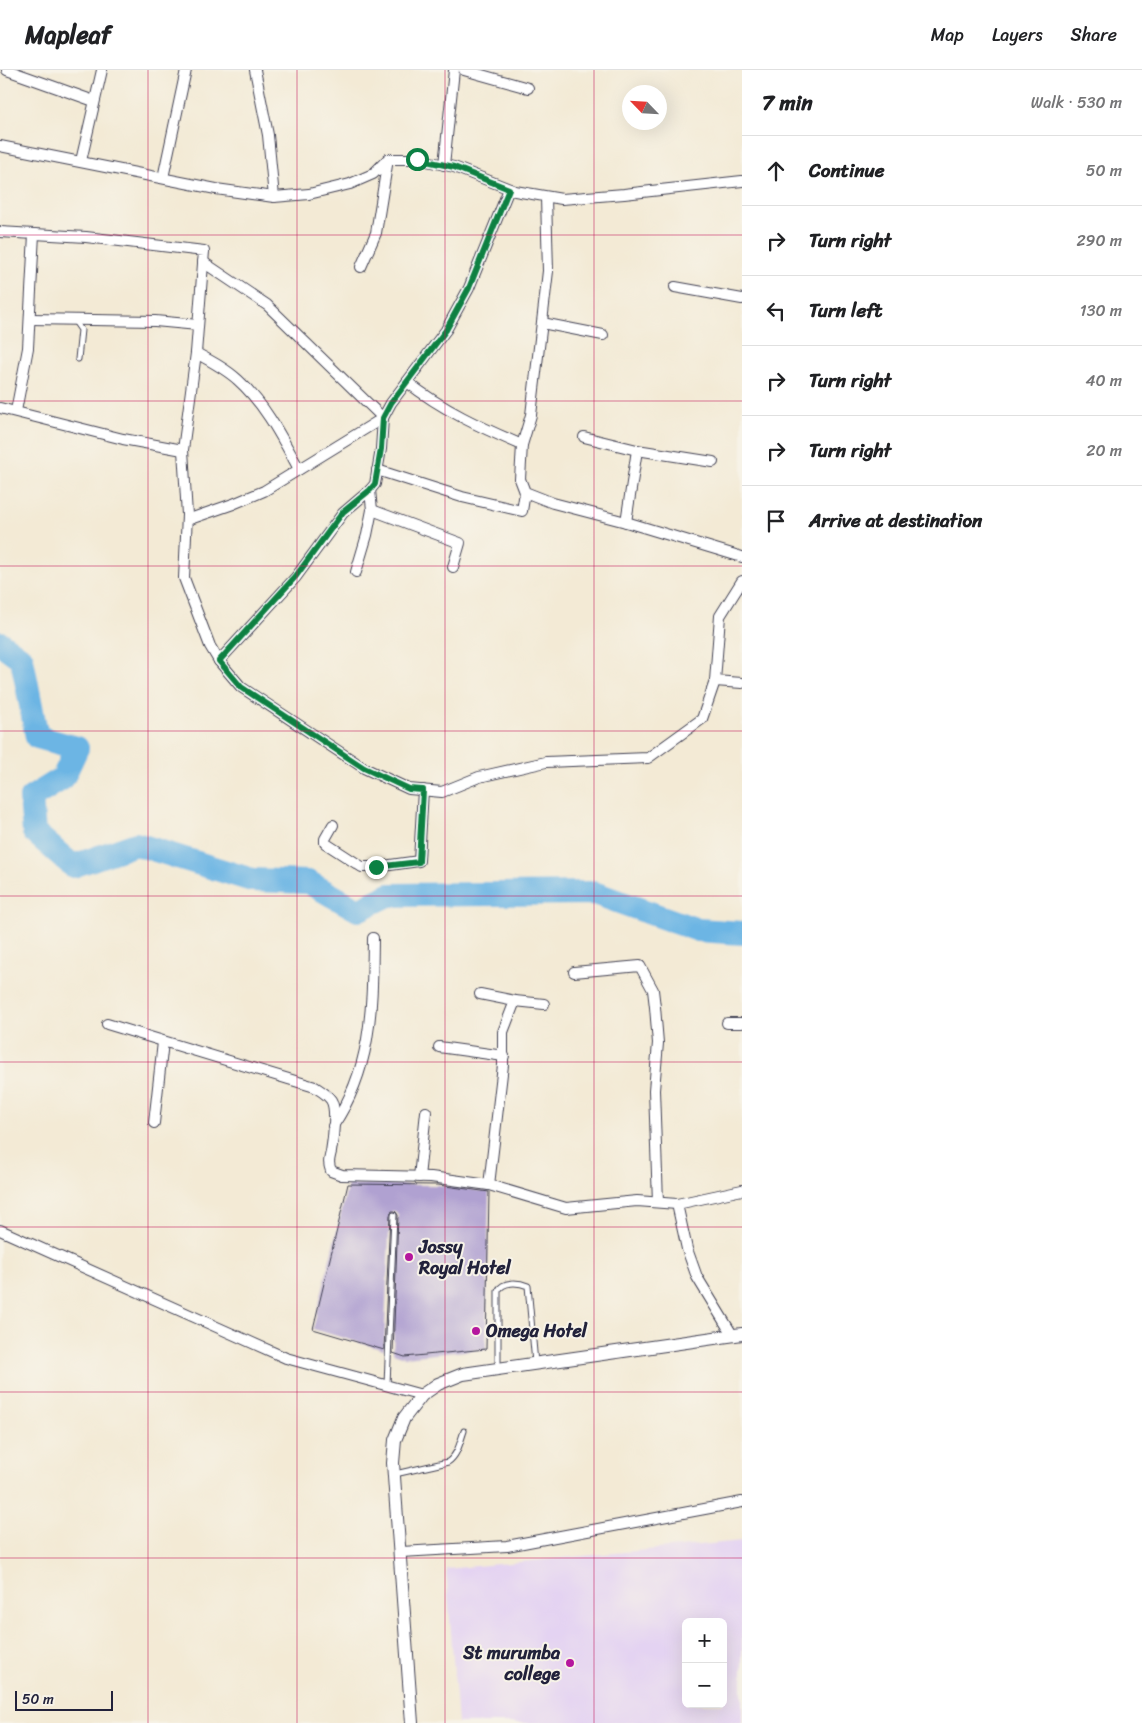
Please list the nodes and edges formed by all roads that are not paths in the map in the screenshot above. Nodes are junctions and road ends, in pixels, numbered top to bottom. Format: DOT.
graph roads {
  1 [pos="7,70"];
  2 [pos="102,70"];
  3 [pos="186,70"];
  4 [pos="255,70"];
  5 [pos="454,70"];
  6 [pos="464,70"];
  7 [pos="528,88"];
  8 [pos="94,101"];
  9 [pos="0,146"];
  10 [pos="388,159"];
  11 [pos="81,161"];
  12 [pos="444,165"];
  13 [pos="163,178"];
  14 [pos="742,181"];
  15 [pos="509,189"];
  16 [pos="274,197"];
  17 [pos="546,197"];
  18 [pos="0,232"];
  19 [pos="34,234"];
  20 [pos="203,262"];
  21 [pos="360,267"];
  22 [pos="675,287"];
  23 [pos="742,299"];
  24 [pos="30,319"];
  25 [pos="74,320"];
  26 [pos="542,322"];
  27 [pos="198,325"];
  28 [pos="603,335"];
  29 [pos="196,353"];
  30 [pos="78,359"];
  31 [pos="407,382"];
  32 [pos="0,408"];
  33 [pos="16,411"];
  34 [pos="383,418"];
  35 [pos="584,437"];
  36 [pos="522,445"];
  37 [pos="184,450"];
  38 [pos="636,450"];
  39 [pos="713,462"];
  40 [pos="299,469"];
  41 [pos="377,470"];
  42 [pos="370,490"];
  43 [pos="525,492"];
  44 [pos="372,510"];
  45 [pos="187,520"];
  46 [pos="626,522"];
  47 [pos="742,557"];
  48 [pos="453,567"];
  49 [pos="356,572"];
  50 [pos="742,581"];
  51 [pos="219,661"];
  52 [pos="715,681"];
  53 [pos="742,684"];
  54 [pos="423,790"];
  55 [pos="333,825"];
  56 [pos="373,938"];
  57 [pos="574,972"];
  58 [pos="480,994"];
  59 [pos="515,1001"];
  60 [pos="544,1004"];
  61 [pos="727,1023"];
  62 [pos="742,1023"];
  63 [pos="107,1024"];
  64 [pos="164,1042"];
  65 [pos="439,1047"];
  66 [pos="504,1056"];
  67 [pos="426,1112"];
  68 [pos="154,1123"];
  69 [pos="333,1127"];
  70 [pos="419,1177"];
  71 [pos="489,1185"];
  72 [pos="742,1190"];
  73 [pos="658,1202"];
  74 [pos="677,1204"];
  75 [pos="394,1215"];
  76 [pos="0,1230"];
  77 [pos="738,1335"];
  78 [pos="535,1364"];
  79 [pos="498,1369"];
  80 [pos="387,1386"];
  81 [pos="422,1395"];
  82 [pos="464,1431"];
  83 [pos="394,1474"];
  84 [pos="742,1502"];
  85 [pos="401,1552"];
  86 [pos="412,1723"];
  1 -- 8 [label="street"];
  2 -- 8 [label="street"];
  3 -- 13 [label="street"];
  4 -- 16 [label="street"];
  5 -- 12 [label="street"];
  6 -- 7 [label="street"];
  8 -- 11 [label="street"];
  9 -- 11 [label="street"];
  10 -- 12 [label="street"];
  10 -- 16 [label="street"];
  10 -- 21 [label="street"];
  11 -- 13 [label="street"];
  12 -- 15 [label="street"];
  13 -- 16 [label="street"];
  14 -- 17 [label="street"];
  15 -- 17 [label="street"];
  15 -- 31 [label="street"];
  17 -- 26 [label="street"];
  18 -- 19 [label="street"];
  19 -- 20 [label="street"];
  19 -- 24 [label="street"];
  20 -- 27 [label="street"];
  20 -- 34 [label="street"];
  22 -- 23 [label="street"];
  24 -- 25 [label="street"];
  24 -- 33 [label="street"];
  25 -- 27 [label="street"];
  25 -- 30 [label="lane"];
  26 -- 28 [label="street"];
  26 -- 36 [label="street"];
  27 -- 29 [label="street"];
  29 -- 37 [label="street"];
  29 -- 40 [label="street"];
  31 -- 34 [label="street"];
  31 -- 36 [label="street"];
  32 -- 33 [label="street"];
  33 -- 37 [label="street"];
  34 -- 40 [label="street"];
  34 -- 41 [label="street"];
  35 -- 38 [label="street"];
  36 -- 43 [label="street"];
  37 -- 45 [label="street"];
  38 -- 39 [label="street"];
  38 -- 46 [label="street"];
  40 -- 45 [label="street"];
  41 -- 42 [label="street"];
  41 -- 43 [label="street"];
  42 -- 44 [label="street"];
  42 -- 51 [label="street"];
  43 -- 46 [label="street"];
  44 -- 48 [label="street"];
  44 -- 49 [label="street"];
  45 -- 51 [label="street"];
  46 -- 47 [label="street"];
  50 -- 52 [label="street"];
  51 -- 54 [label="street"];
  52 -- 53 [label="street"];
  52 -- 54 [label="street"];
  54 -- 55 [label="street"];
  56 -- 69 [label="street"];
  57 -- 73 [label="street"];
  58 -- 59 [label="street"];
  59 -- 60 [label="street"];
  59 -- 66 [label="street"];
  61 -- 62 [label="street"];
  63 -- 64 [label="street"];
  64 -- 68 [label="street"];
  64 -- 69 [label="street"];
  65 -- 66 [label="street"];
  66 -- 71 [label="street"];
  67 -- 70 [label="street"];
  69 -- 70 [label="street"];
  70 -- 71 [label="street"];
  71 -- 73 [label="street"];
  72 -- 74 [label="street"];
  73 -- 74 [label="street"];
  74 -- 77 [label="street"];
  75 -- 80 [label="lane"];
  76 -- 80 [label="street"];
  77 -- 78 [label="street"];
  78 -- 79 [label="street"];
  78 -- 79 [label="lane"];
  79 -- 81 [label="street"];
  80 -- 81 [label="street"];
  81 -- 83 [label="street"];
  82 -- 83 [label="lane"];
  83 -- 85 [label="street"];
  84 -- 85 [label="street"];
  85 -- 86 [label="street"];
}
